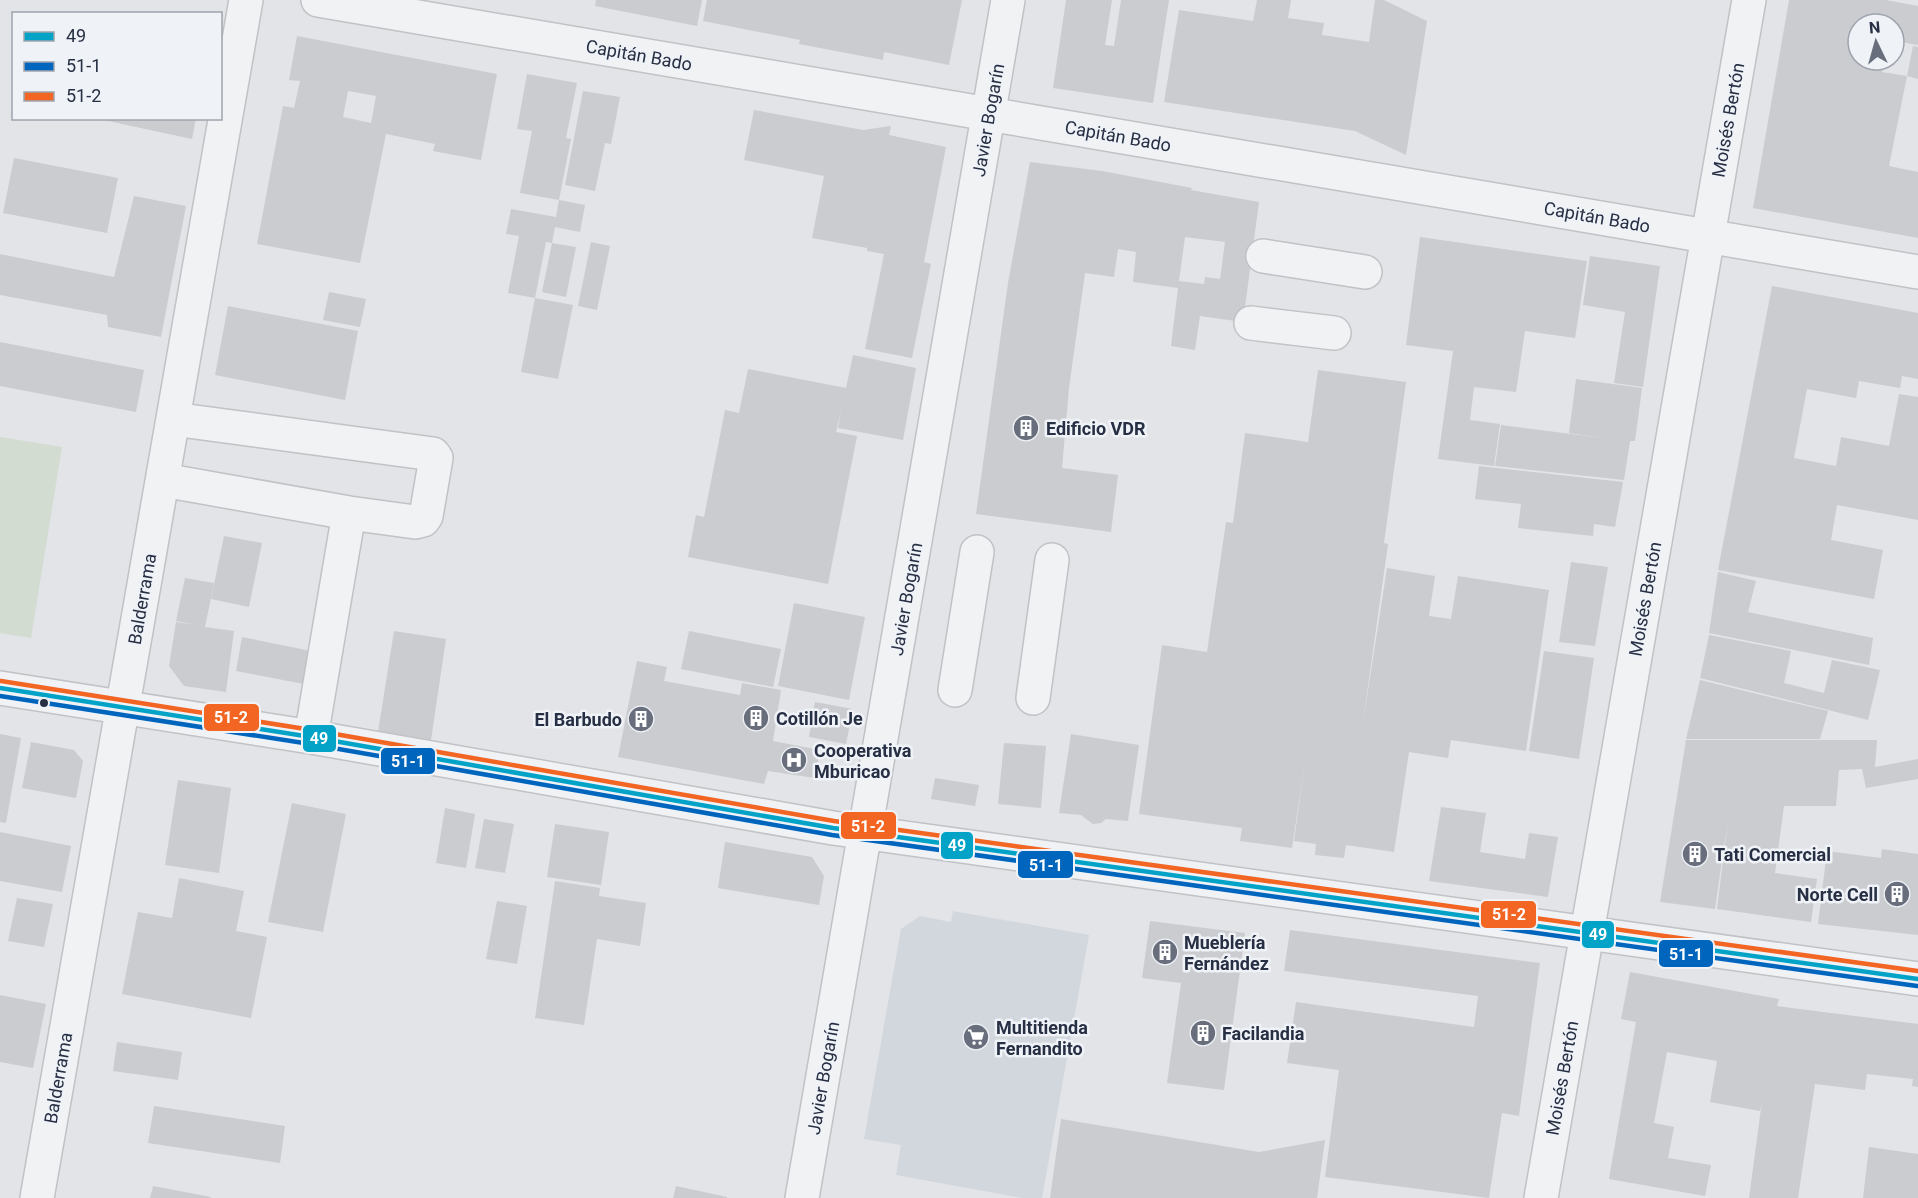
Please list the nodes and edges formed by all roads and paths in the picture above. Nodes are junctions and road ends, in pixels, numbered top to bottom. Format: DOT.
graph roads {
  1 [pos="246,0"];
  2 [pos="318,0"];
  3 [pos="1008,0"];
  4 [pos="1749,0"];
  5 [pos="989,114"];
  6 [pos="1708,236"];
  7 [pos="1263,256"];
  8 [pos="1365,272"];
  9 [pos="1918,272"];
  10 [pos="1251,323"];
  11 [pos="1334,333"];
  12 [pos="173,419"];
  13 [pos="163,480"];
  14 [pos="349,513"];
  15 [pos="977,552"];
  16 [pos="1052,560"];
  17 [pos="0,688"];
  18 [pos="955,690"];
  19 [pos="1033,698"];
  20 [pos="123,708"];
  21 [pos="311,737"];
  22 [pos="866,832"];
  23 [pos="1587,933"];
  24 [pos="1918,979"];
  25 [pos="38,1198"];
  26 [pos="802,1198"];
  27 [pos="1541,1198"];
  1 -- 12 [label="street, Balderrama"];
  2 -- 5 [label="street, Capitán Bado"];
  3 -- 5 [label="street, Javier Bogarín"];
  4 -- 6 [label="street, Moisés Bertón"];
  5 -- 6 [label="street, Capitán Bado"];
  5 -- 22 [label="street, Javier Bogarín"];
  6 -- 9 [label="street, Capitán Bado"];
  6 -- 23 [label="street, Moisés Bertón"];
  7 -- 8 [label="street"];
  10 -- 11 [label="street"];
  12 -- 13 [label="street, Balderrama"];
  12 -- 14 [label="street"];
  13 -- 14 [label="street"];
  13 -- 20 [label="street, Balderrama"];
  14 -- 21 [label="street"];
  15 -- 18 [label="street"];
  16 -- 19 [label="street"];
  17 -- 20 [label="street"];
  20 -- 21 [label="street"];
  20 -- 25 [label="street, Balderrama"];
  21 -- 22 [label="street"];
  22 -- 23 [label="street"];
  22 -- 26 [label="street, Javier Bogarín"];
  23 -- 24 [label="street"];
  23 -- 27 [label="street, Moisés Bertón"];
}
